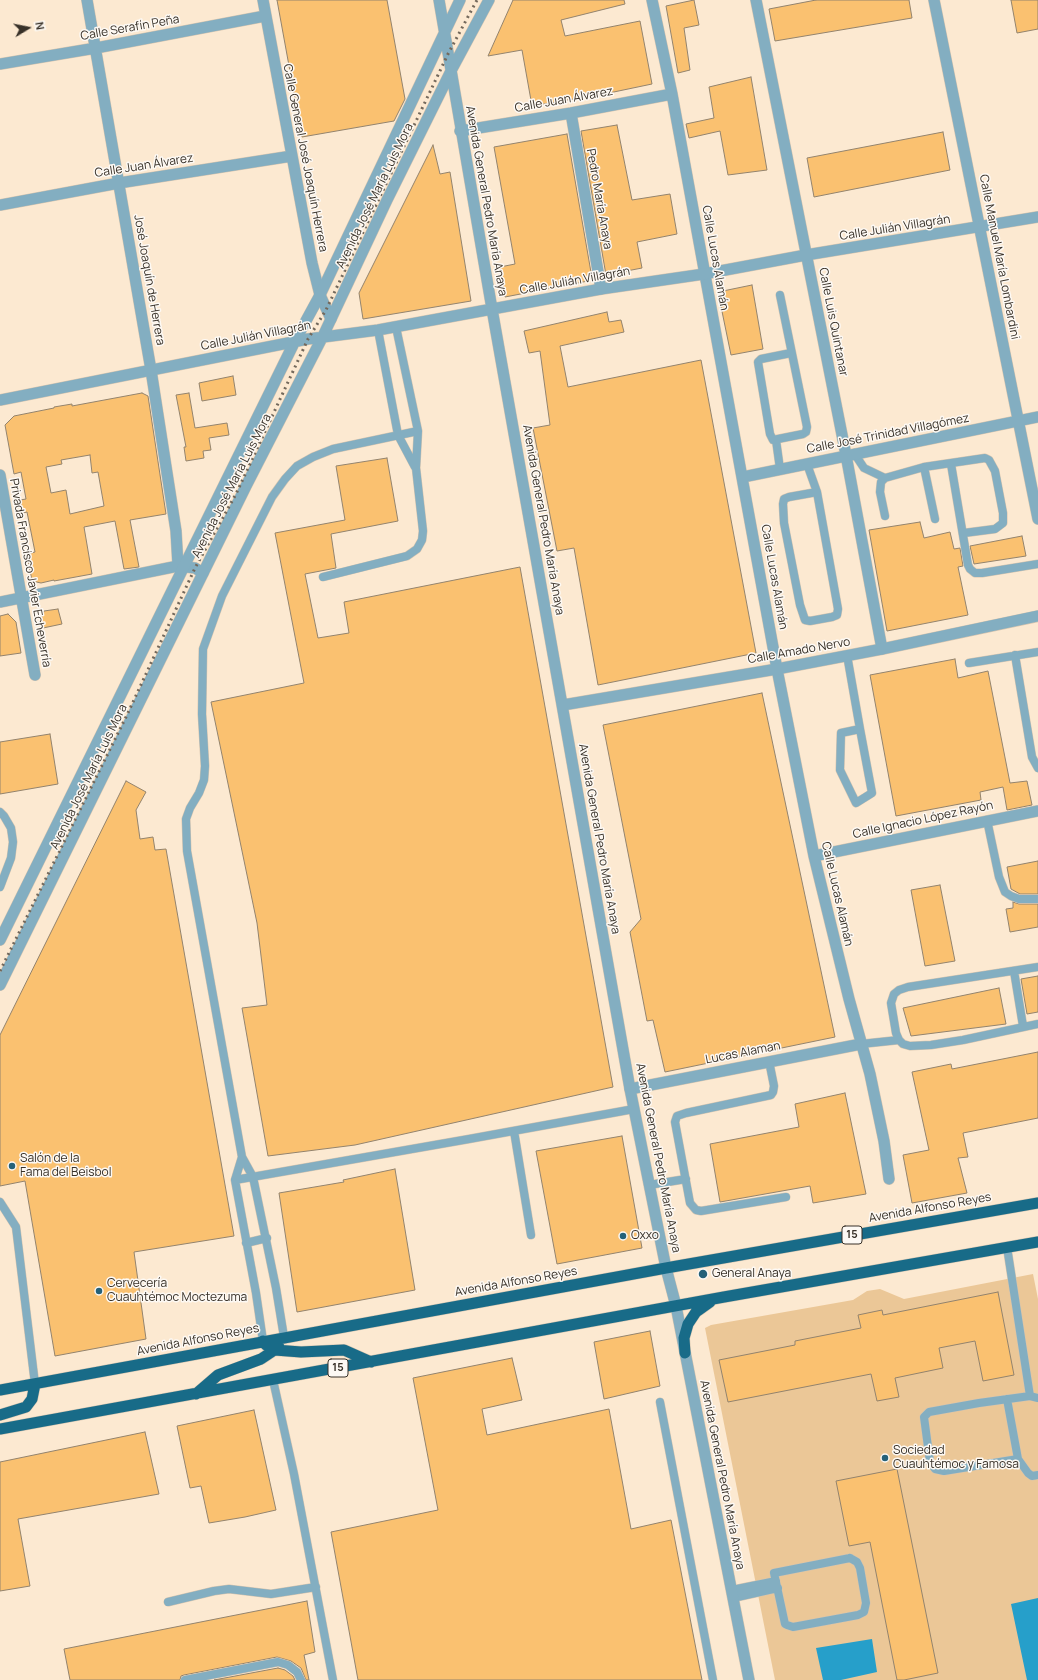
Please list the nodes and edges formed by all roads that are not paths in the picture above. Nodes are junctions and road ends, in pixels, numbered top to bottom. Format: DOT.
graph roads {
  1 [pos="87,0"];
  2 [pos="263,0"];
  3 [pos="439,0"];
  4 [pos="460,0"];
  5 [pos="489,0"];
  6 [pos="652,0"];
  7 [pos="756,0"];
  8 [pos="934,0"];
  9 [pos="265,16"];
  10 [pos="444,32"];
  11 [pos="96,48"];
  12 [pos="0,64"];
  13 [pos="452,69"];
  14 [pos="672,94"];
  15 [pos="571,113"];
  16 [pos="460,131"];
  17 [pos="292,156"];
  18 [pos="119,183"];
  19 [pos="0,205"];
  20 [pos="1038,217"];
  21 [pos="980,227"];
  22 [pos="806,255"];
  23 [pos="704,274"];
  24 [pos="601,289"];
  25 [pos="320,295"];
  26 [pos="780,295"];
  27 [pos="492,309"];
  28 [pos="331,319"];
  29 [pos="396,327"];
  30 [pos="378,330"];
  31 [pos="323,336"];
  32 [pos="295,341"];
  33 [pos="791,353"];
  34 [pos="151,370"];
  35 [pos="0,400"];
  36 [pos="1038,417"];
  37 [pos="1018,421"];
  38 [pos="418,431"];
  39 [pos="398,435"];
  40 [pos="776,440"];
  41 [pos="850,454"];
  42 [pos="807,464"];
  43 [pos="951,464"];
  44 [pos="924,467"];
  45 [pos="416,468"];
  46 [pos="780,469"];
  47 [pos="0,475"];
  48 [pos="742,476"];
  49 [pos="885,478"];
  50 [pos="817,492"];
  51 [pos="885,516"];
  52 [pos="1038,518"];
  53 [pos="935,519"];
  54 [pos="964,533"];
  55 [pos="1038,564"];
  56 [pos="182,566"];
  57 [pos="204,573"];
  58 [pos="323,577"];
  59 [pos="21,598"];
  60 [pos="0,602"];
  61 [pos="1038,616"];
  62 [pos="882,649"];
  63 [pos="1038,652"];
  64 [pos="848,655"];
  65 [pos="1015,655"];
  66 [pos="969,663"];
  67 [pos="777,669"];
  68 [pos="35,675"];
  69 [pos="562,705"];
  70 [pos="860,729"];
  71 [pos="1038,768"];
  72 [pos="1038,811"];
  73 [pos="0,812"];
  74 [pos="988,820"];
  75 [pos="814,856"];
  76 [pos="0,887"];
  77 [pos="1038,899"];
  78 [pos="0,940"];
  79 [pos="1038,967"];
  80 [pos="1014,971"];
  81 [pos="0,985"];
  82 [pos="1038,1024"];
  83 [pos="1023,1026"];
  84 [pos="899,1040"];
  85 [pos="861,1044"];
  86 [pos="770,1061"];
  87 [pos="630,1089"];
  88 [pos="634,1109"];
  89 [pos="514,1131"];
  90 [pos="242,1157"];
  91 [pos="253,1177"];
  92 [pos="686,1179"];
  93 [pos="889,1179"];
  94 [pos="235,1180"];
  95 [pos="649,1185"];
  96 [pos="786,1197"];
  97 [pos="0,1202"];
  98 [pos="1038,1202"];
  99 [pos="531,1235"];
  100 [pos="267,1238"];
  101 [pos="1038,1242"];
  102 [pos="246,1243"];
  103 [pos="1007,1247"];
  104 [pos="666,1268"];
  105 [pos="724,1297"];
  106 [pos="676,1306"];
  107 [pos="284,1337"];
  108 [pos="262,1341"];
  109 [pos="275,1350"];
  110 [pos="685,1353"];
  111 [pos="371,1362"];
  112 [pos="273,1380"];
  113 [pos="35,1384"];
  114 [pos="0,1390"];
  115 [pos="196,1394"];
  116 [pos="1034,1397"];
  117 [pos="1007,1399"];
  118 [pos="660,1402"];
  119 [pos="0,1415"];
  120 [pos="0,1429"];
  121 [pos="1018,1458"];
  122 [pos="1038,1476"];
  123 [pos="777,1585"];
  124 [pos="316,1587"];
  125 [pos="732,1594"];
  126 [pos="168,1602"];
  127 [pos="185,1680"];
  128 [pos="301,1680"];
  129 [pos="333,1680"];
  130 [pos="713,1680"];
  131 [pos="749,1680"];
  1 -- 11 [label="street, José Joaquín de Herrera"];
  2 -- 9 [label="street, Calle General José Joaquín Herrera"];
  3 -- 10 [label="street, Avenida General Pedro María Anaya"];
  4 -- 10 [label="street, Avenida José María Luis Mora"];
  5 -- 13 [label="street, Avenida José María Luis Mora"];
  6 -- 14 [label="street, Calle Lucas Alamán"];
  7 -- 22 [label="street, Calle Luis Quintanar"];
  8 -- 21 [label="street, Calle Manuel María Lombardini"];
  9 -- 11 [label="street, Calle Serafín Peña"];
  9 -- 17 [label="street, Calle General José Joaquín Herrera"];
  10 -- 13 [label="street, Avenida General Pedro María Anaya"];
  10 -- 25 [label="street, Avenida José María Luis Mora"];
  11 -- 12 [label="street, Calle Serafín Peña"];
  11 -- 18 [label="street, José Joaquín de Herrera"];
  13 -- 16 [label="street, Avenida General Pedro María Anaya"];
  13 -- 28 [label="street, Avenida José María Luis Mora"];
  14 -- 15 [label="street, Calle Juan Álvarez"];
  14 -- 23 [label="street, Calle Lucas Alamán"];
  15 -- 16 [label="street, Calle Juan Álvarez"];
  15 -- 24 [label="street, Pedro María Anaya"];
  16 -- 27 [label="street, Avenida General Pedro María Anaya"];
  17 -- 18 [label="street, Calle Juan Álvarez"];
  17 -- 25 [label="street, Calle General José Joaquín Herrera"];
  18 -- 19 [label="street, Calle Juan Álvarez"];
  18 -- 34 [label="street, José Joaquín de Herrera"];
  20 -- 21 [label="street, Calle Julián Villagrán"];
  21 -- 22 [label="street, Calle Julián Villagrán"];
  21 -- 37 [label="street, Calle Manuel María Lombardini"];
  22 -- 23 [label="street, Calle Julián Villagrán"];
  22 -- 41 [label="street, Calle Luis Quintanar"];
  23 -- 24 [label="street, Calle Julián Villagrán"];
  23 -- 48 [label="street, Calle Lucas Alamán"];
  24 -- 27 [label="street, Calle Julián Villagrán"];
  25 -- 28 [label="street, Calle General José Joaquín Herrera"];
  25 -- 32 [label="street, Avenida José María Luis Mora"];
  26 -- 33 [label="lane"];
  27 -- 29 [label="street, Calle Julián Villagrán"];
  27 -- 69 [label="street, Avenida General Pedro María Anaya"];
  28 -- 31 [label="street, Avenida José María Luis Mora"];
  29 -- 30 [label="street, Calle Julián Villagrán"];
  29 -- 38 [label="lane"];
  30 -- 31 [label="street, Calle Julián Villagrán"];
  30 -- 39 [label="lane"];
  31 -- 32 [label="street, Calle Julián Villagrán"];
  31 -- 57 [label="street, Avenida José María Luis Mora"];
  32 -- 34 [label="street, Calle Julián Villagrán"];
  32 -- 56 [label="street, Avenida José María Luis Mora"];
  33 -- 40 [label="lane"];
  33 -- 40 [label="lane"];
  34 -- 35 [label="street, Calle Julián Villagrán"];
  34 -- 56 [label="street, José Joaquín de Herrera"];
  36 -- 37 [label="street, Calle José Trinidad Villagómez"];
  37 -- 41 [label="street, Calle José Trinidad Villagómez"];
  37 -- 52 [label="street, Calle Manuel María Lombardini"];
  38 -- 39 [label="lane"];
  38 -- 45 [label="lane"];
  39 -- 45 [label="lane"];
  39 -- 90 [label="lane"];
  40 -- 46 [label="lane"];
  41 -- 42 [label="street, Calle José Trinidad Villagómez"];
  41 -- 49 [label="lane"];
  41 -- 62 [label="street, Calle Luis Quintanar"];
  42 -- 46 [label="street, Calle José Trinidad Villagómez"];
  42 -- 50 [label="lane"];
  43 -- 44 [label="lane"];
  43 -- 54 [label="lane"];
  43 -- 54 [label="lane"];
  44 -- 49 [label="lane"];
  44 -- 53 [label="lane"];
  45 -- 58 [label="lane"];
  46 -- 48 [label="street, Calle José Trinidad Villagómez"];
  47 -- 59 [label="street, Privada Francisco Javier Echeverría"];
  48 -- 67 [label="street, Calle Lucas Alamán"];
  49 -- 51 [label="lane"];
  50 -- 50 [label="lane"];
  54 -- 55 [label="lane"];
  56 -- 57 [label="street"];
  56 -- 59 [label="street"];
  56 -- 78 [label="street, Avenida José María Luis Mora"];
  57 -- 81 [label="street, Avenida José María Luis Mora"];
  59 -- 60 [label="street"];
  59 -- 68 [label="street, Privada Francisco Javier Echeverría"];
  61 -- 62 [label="street, Calle Amado Nervo"];
  62 -- 64 [label="street, Calle Amado Nervo"];
  63 -- 65 [label="lane"];
  64 -- 67 [label="street, Calle Amado Nervo"];
  64 -- 70 [label="lane"];
  65 -- 66 [label="lane"];
  65 -- 71 [label="lane"];
  67 -- 69 [label="street, Calle Amado Nervo"];
  67 -- 75 [label="street, Calle Lucas Alamán"];
  69 -- 87 [label="street, Avenida General Pedro María Anaya"];
  70 -- 70 [label="lane"];
  72 -- 74 [label="street, Calle Ignacio López Rayón"];
  73 -- 76 [label="lane"];
  74 -- 75 [label="street, Calle Ignacio López Rayón"];
  74 -- 77 [label="lane"];
  75 -- 85 [label="street, Calle Lucas Alamán"];
  79 -- 80 [label="lane"];
  80 -- 83 [label="lane"];
  80 -- 84 [label="lane"];
  82 -- 83 [label="lane"];
  83 -- 84 [label="lane"];
  84 -- 85 [label="lane"];
  85 -- 86 [label="street, Lucas Alaman"];
  85 -- 93 [label="street, Calle Lucas Alamán"];
  86 -- 87 [label="street, Lucas Alaman"];
  86 -- 92 [label="lane"];
  87 -- 88 [label="street, Avenida General Pedro María Anaya"];
  88 -- 89 [label="lane"];
  88 -- 95 [label="street, Avenida General Pedro María Anaya"];
  89 -- 91 [label="lane"];
  89 -- 99 [label="lane"];
  90 -- 91 [label="lane"];
  90 -- 94 [label="lane"];
  91 -- 94 [label="lane"];
  91 -- 100 [label="lane"];
  92 -- 95 [label="lane"];
  92 -- 96 [label="lane"];
  94 -- 102 [label="lane"];
  95 -- 104 [label="street, Avenida General Pedro María Anaya"];
  97 -- 113 [label="lane"];
  98 -- 104 [label="highway, Avenida Alfonso Reyes / 15"];
  100 -- 102 [label="lane"];
  100 -- 107 [label="lane"];
  101 -- 103 [label="highway, 15"];
  102 -- 108 [label="lane"];
  103 -- 105 [label="highway, 15"];
  103 -- 116 [label="lane"];
  104 -- 106 [label="street, Avenida General Pedro María Anaya"];
  104 -- 107 [label="highway, Avenida Alfonso Reyes / 15"];
  105 -- 106 [label="highway, 15"];
  105 -- 110 [label="highway"];
  106 -- 110 [label="street, Avenida General Pedro María Anaya"];
  106 -- 111 [label="highway, 15"];
  107 -- 108 [label="highway, Avenida Alfonso Reyes / 15"];
  107 -- 109 [label="highway"];
  108 -- 109 [label="highway"];
  108 -- 113 [label="highway, Avenida Alfonso Reyes / 15"];
  109 -- 111 [label="highway"];
  109 -- 115 [label="highway"];
  110 -- 125 [label="street, Avenida General Pedro María Anaya"];
  111 -- 112 [label="highway, 15"];
  112 -- 115 [label="highway, 15"];
  112 -- 124 [label="lane"];
  113 -- 114 [label="highway, Avenida Alfonso Reyes / 15"];
  113 -- 119 [label="highway"];
  115 -- 120 [label="highway, 15"];
  116 -- 117 [label="lane"];
  117 -- 121 [label="lane"];
  117 -- 121 [label="lane"];
  118 -- 130 [label="lane"];
  121 -- 122 [label="lane"];
  123 -- 123 [label="lane"];
  123 -- 125 [label="lane"];
  124 -- 126 [label="lane"];
  124 -- 129 [label="lane"];
  125 -- 131 [label="street, Avenida General Pedro María Anaya"];
  127 -- 128 [label="lane"];
}
